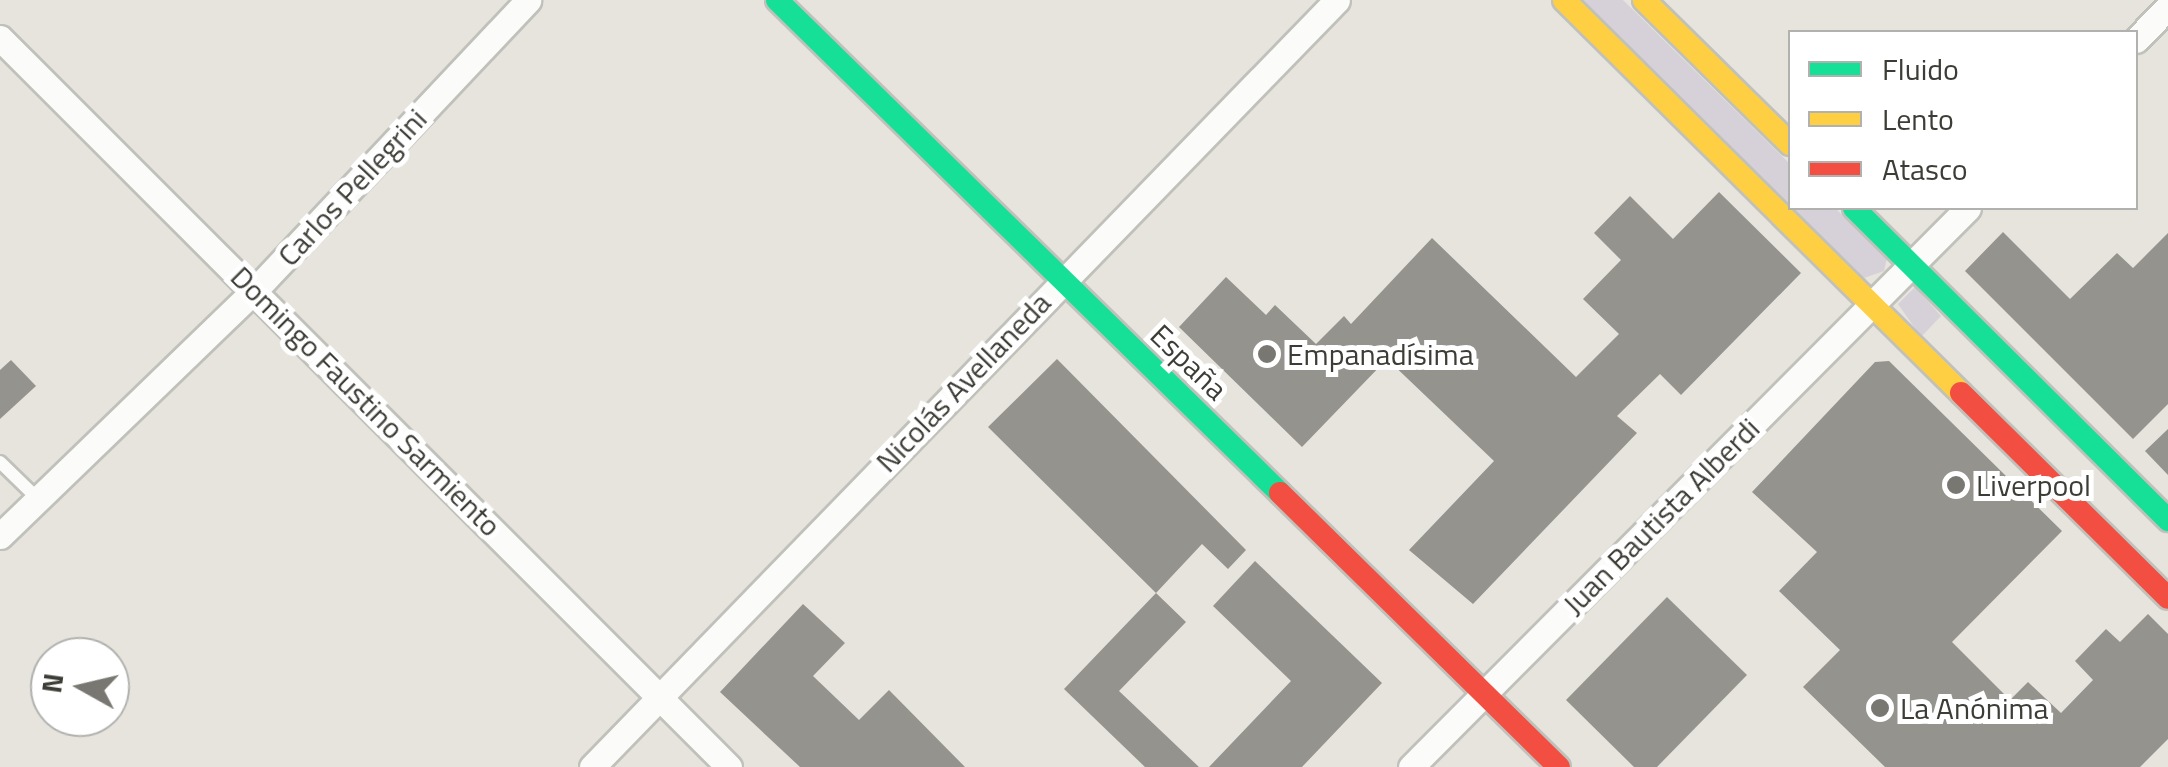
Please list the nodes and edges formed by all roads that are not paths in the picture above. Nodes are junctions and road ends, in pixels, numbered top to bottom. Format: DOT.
graph roads {
  1 [pos="528,0"];
  2 [pos="777,0"];
  3 [pos="1338,0"];
  4 [pos="1564,0"];
  5 [pos="1644,0"];
  6 [pos="2168,7"];
  7 [pos="0,38"];
  8 [pos="2138,38"];
  9 [pos="1788,142"];
  10 [pos="1856,210"];
  11 [pos="1966,210"];
  12 [pos="1912,264"];
  13 [pos="1063,280"];
  14 [pos="256,290"];
  15 [pos="1872,304"];
  16 [pos="0,462"];
  17 [pos="38,499"];
  18 [pos="2168,520"];
  19 [pos="0,536"];
  20 [pos="2168,598"];
  21 [pos="1484,693"];
  22 [pos="658,697"];
  23 [pos="592,767"];
  24 [pos="729,767"];
  25 [pos="1411,767"];
  26 [pos="1559,767"];
  1 -- 14 [label="street, Carlos Pellegrini"];
  2 -- 13 [label="main road, España"];
  3 -- 13 [label="street, Nicolás Avellaneda"];
  4 -- 15 [label="main road"];
  5 -- 9 [label="main road"];
  6 -- 8 [label="street"];
  7 -- 14 [label="street, Domingo Faustino Sarmiento"];
  10 -- 12 [label="main road"];
  11 -- 12 [label="street, Juan Bautista Alberdi"];
  12 -- 15 [label="street, Juan Bautista Alberdi"];
  12 -- 18 [label="main road"];
  13 -- 21 [label="main road, España"];
  13 -- 22 [label="street, Nicolás Avellaneda"];
  14 -- 17 [label="street, Carlos Pellegrini"];
  14 -- 22 [label="street, Domingo Faustino Sarmiento"];
  15 -- 20 [label="main road"];
  15 -- 21 [label="street, Juan Bautista Alberdi"];
  16 -- 17 [label="lane"];
  17 -- 19 [label="street, Carlos Pellegrini"];
  21 -- 25 [label="street, Juan Bautista Alberdi"];
  21 -- 26 [label="main road, España"];
  22 -- 23 [label="street, Nicolás Avellaneda"];
  22 -- 24 [label="street, Domingo Faustino Sarmiento"];
}
